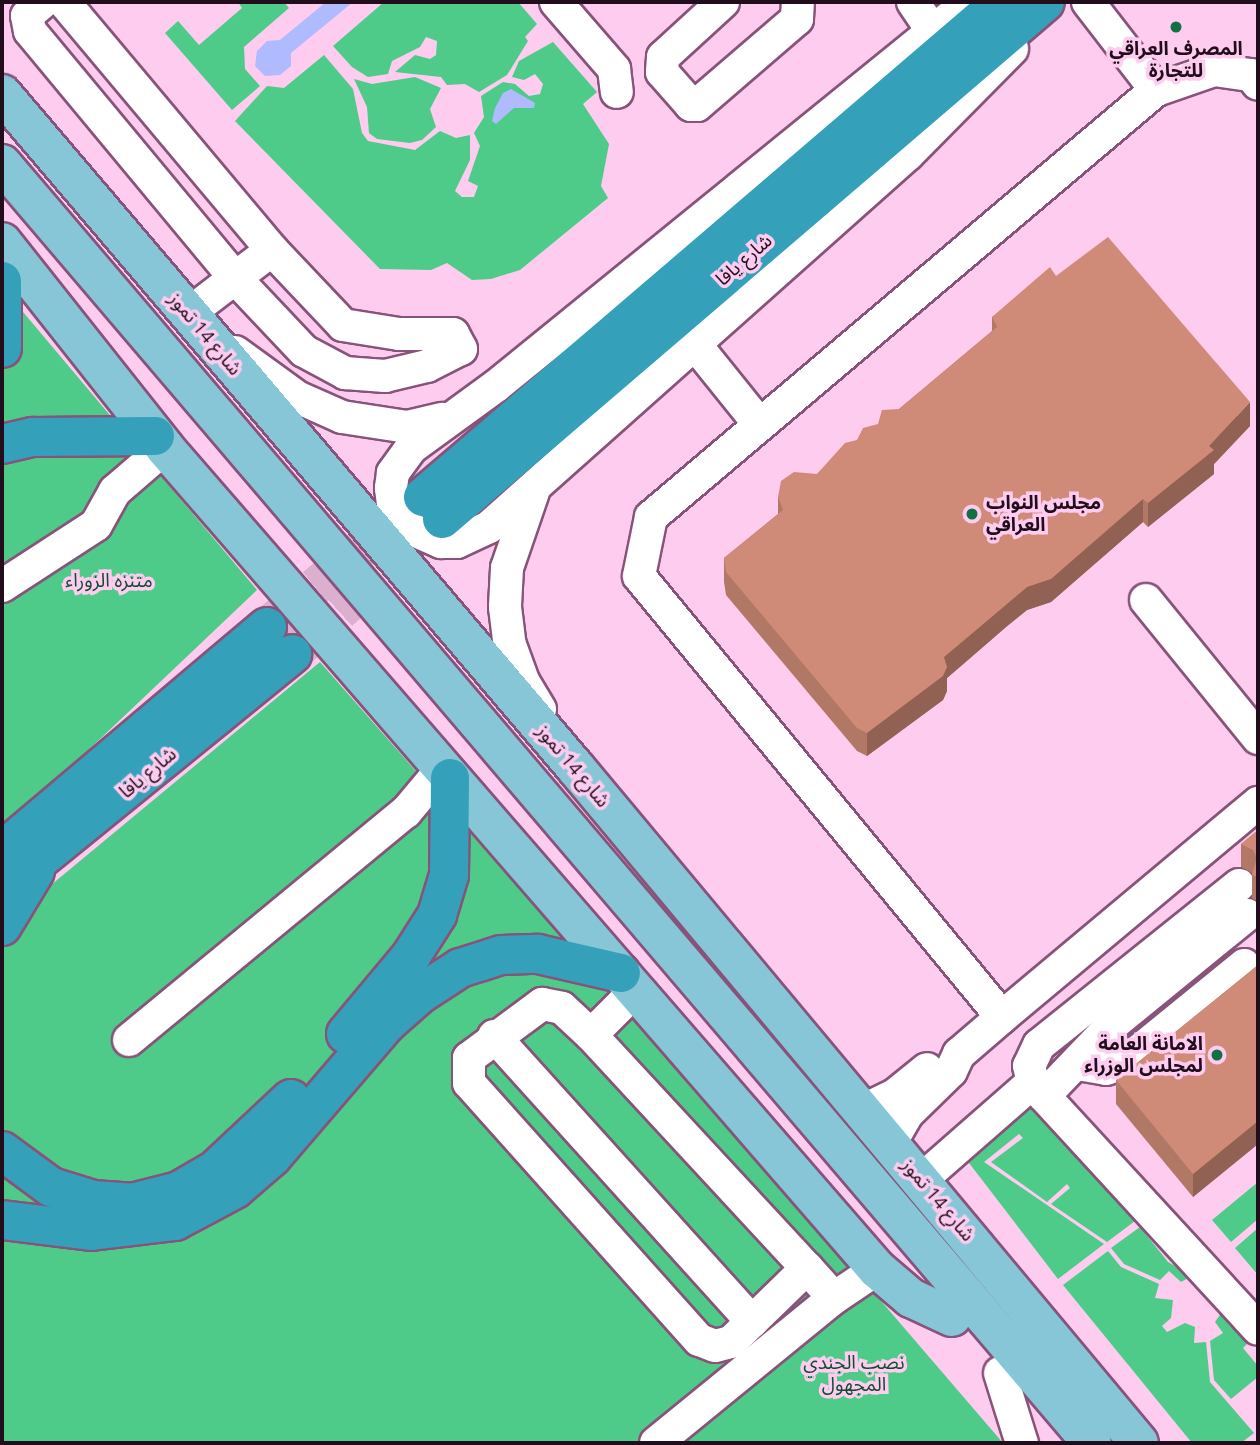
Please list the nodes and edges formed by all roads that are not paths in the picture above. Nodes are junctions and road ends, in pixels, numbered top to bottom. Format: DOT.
graph roads {
  1 [pos="43,2"];
  2 [pos="64,2"];
  3 [pos="556,2"];
  4 [pos="723,2"];
  5 [pos="798,2"];
  6 [pos="913,2"];
  7 [pos="1001,2"];
  8 [pos="1045,2"];
  9 [pos="1053,2"];
  10 [pos="1088,2"];
  11 [pos="949,11"];
  12 [pos="662,72"];
  13 [pos="1258,85"];
  14 [pos="1156,90"];
  15 [pos="2,94"];
  16 [pos="2,130"];
  17 [pos="2,164"];
  18 [pos="2,199"];
  19 [pos="2,242"];
  20 [pos="272,250"];
  21 [pos="235,278"];
  22 [pos="2,281"];
  23 [pos="190,317"];
  24 [pos="694,343"];
  25 [pos="2,348"];
  26 [pos="471,404"];
  27 [pos="760,425"];
  28 [pos="160,442"];
  29 [pos="2,444"];
  30 [pos="539,482"];
  31 [pos="2,586"];
  32 [pos="1146,600"];
  33 [pos="280,640"];
  34 [pos="1258,738"];
  35 [pos="575,767"];
  36 [pos="446,774"];
  37 [pos="1258,803"];
  38 [pos="16,849"];
  39 [pos="2,890"];
  40 [pos="1243,906"];
  41 [pos="2,926"];
  42 [pos="1244,965"];
  43 [pos="629,982"];
  44 [pos="1002,1017"];
  45 [pos="591,1035"];
  46 [pos="494,1036"];
  47 [pos="129,1040"];
  48 [pos="959,1054"];
  49 [pos="1078,1064"];
  50 [pos="1038,1089"];
  51 [pos="864,1110"];
  52 [pos="891,1142"];
  53 [pos="2,1151"];
  54 [pos="921,1180"];
  55 [pos="2,1220"];
  56 [pos="807,1268"];
  57 [pos="877,1269"];
  58 [pos="834,1298"];
  59 [pos="952,1317"];
  60 [pos="752,1322"];
  61 [pos="1258,1329"];
  62 [pos="1000,1373"];
  63 [pos="1074,1435"];
  64 [pos="656,1443"];
  65 [pos="1022,1443"];
  66 [pos="1139,1443"];
  1 -- 21 [label="lane"];
  2 -- 20 [label="lane"];
  3 -- 12 [label="lane"];
  4 -- 12 [label="lane"];
  5 -- 12 [label="lane"];
  6 -- 11 [label="lane"];
  7 -- 8 [label="highway, شارع يافا"];
  9 -- 24 [label="lane"];
  10 -- 14 [label="lane"];
  11 -- 26 [label="lane"];
  13 -- 14 [label="lane"];
  14 -- 27 [label="lane"];
  15 -- 23 [label="main road, شارع 14 تموز"];
  16 -- 63 [label="main road"];
  17 -- 63 [label="main road"];
  18 -- 59 [label="main road"];
  19 -- 28 [label="main road"];
  20 -- 21 [label="lane"];
  20 -- 21 [label="lane"];
  21 -- 23 [label="lane"];
  22 -- 25 [label="highway"];
  23 -- 26 [label="lane"];
  23 -- 35 [label="main road, شارع 14 تموز"];
  24 -- 27 [label="lane"];
  24 -- 30 [label="lane"];
  26 -- 30 [label="lane"];
  27 -- 44 [label="lane"];
  28 -- 29 [label="highway"];
  28 -- 31 [label="lane"];
  28 -- 36 [label="main road"];
  30 -- 35 [label="lane"];
  32 -- 34 [label="lane"];
  33 -- 38 [label="highway, شارع يافا"];
  35 -- 51 [label="main road, شارع 14 تموز"];
  36 -- 43 [label="main road"];
  36 -- 47 [label="lane"];
  36 -- 53 [label="highway"];
  37 -- 44 [label="lane"];
  38 -- 39 [label="highway, شارع يافا"];
  38 -- 41 [label="highway"];
  40 -- 49 [label="lane"];
  40 -- 50 [label="lane"];
  42 -- 49 [label="lane"];
  43 -- 45 [label="lane"];
  43 -- 55 [label="highway"];
  43 -- 57 [label="main road"];
  44 -- 48 [label="lane"];
  45 -- 46 [label="lane"];
  45 -- 56 [label="lane"];
  46 -- 60 [label="lane"];
  46 -- 60 [label="lane"];
  48 -- 51 [label="lane"];
  48 -- 52 [label="lane"];
  49 -- 50 [label="lane"];
  50 -- 54 [label="lane"];
  50 -- 61 [label="lane"];
  51 -- 52 [label="main road, شارع 14 تموز"];
  52 -- 54 [label="main road, شارع 14 تموز"];
  54 -- 66 [label="main road, شارع 14 تموز"];
  56 -- 58 [label="lane"];
  56 -- 60 [label="lane"];
  57 -- 58 [label="lane"];
  57 -- 59 [label="main road"];
  58 -- 64 [label="lane"];
  59 -- 62 [label="main road"];
  62 -- 63 [label="main road"];
  62 -- 65 [label="lane"];
}
